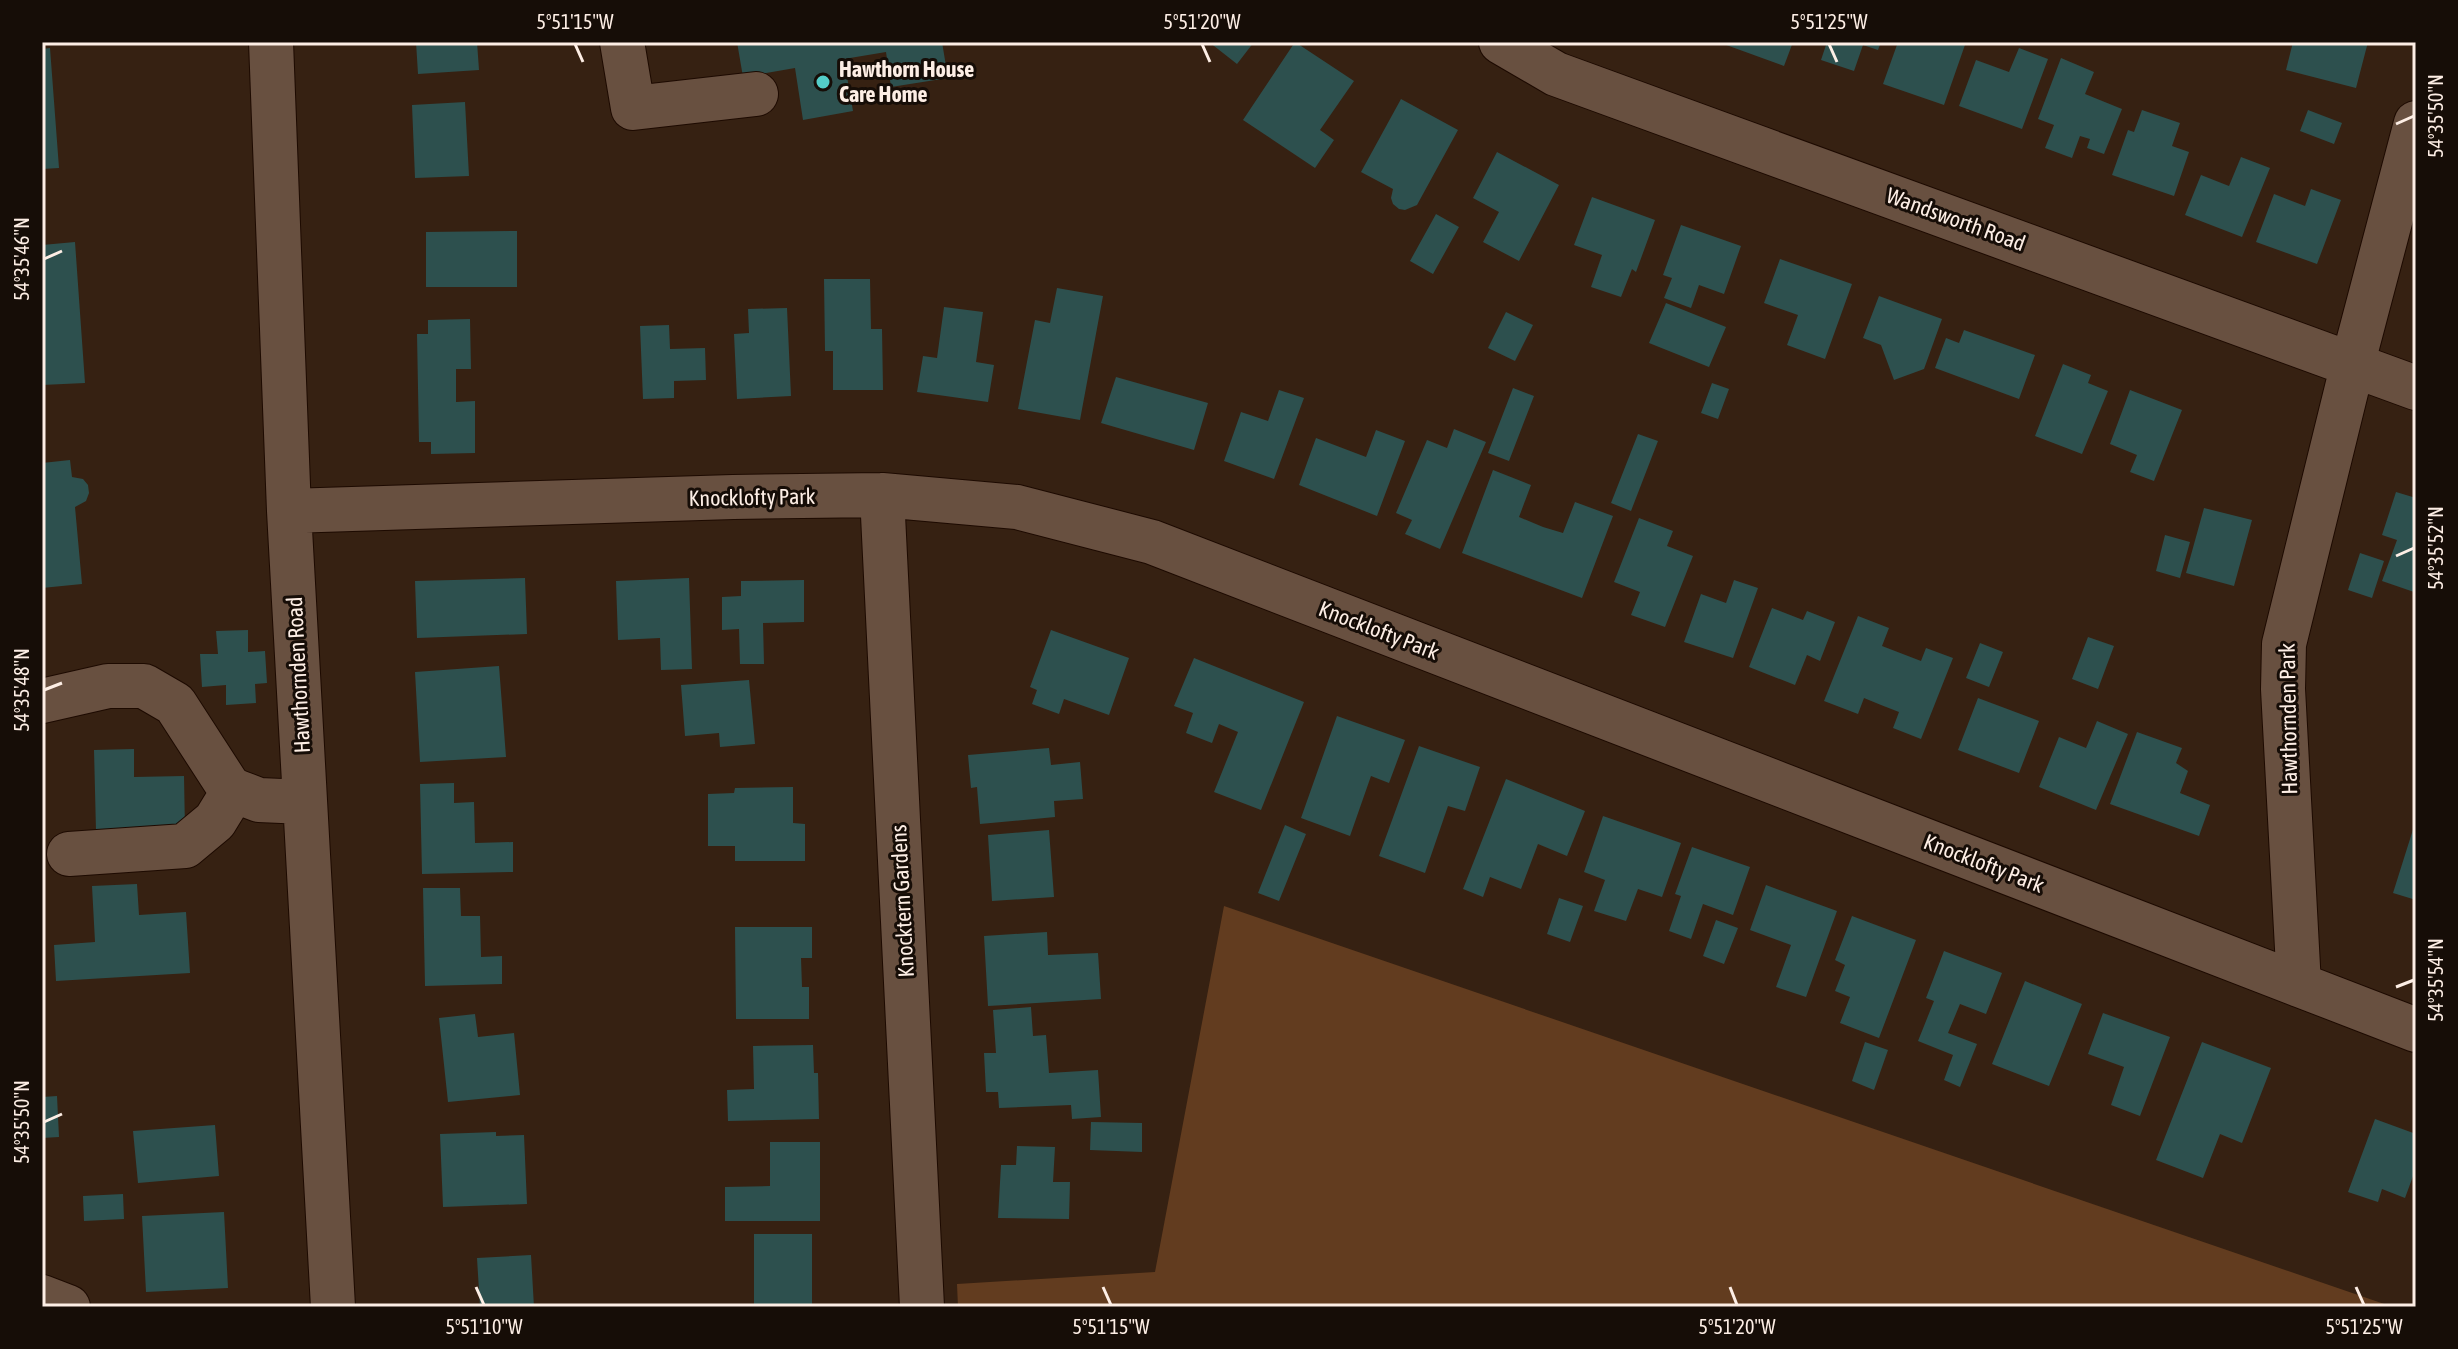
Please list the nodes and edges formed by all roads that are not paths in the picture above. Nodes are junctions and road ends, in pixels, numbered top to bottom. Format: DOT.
graph roads {
  1 [pos="271,42"];
  2 [pos="622,42"];
  3 [pos="1501,42"];
  4 [pos="756,94"];
  5 [pos="2416,123"];
  6 [pos="2353,364"];
  7 [pos="2416,388"];
  8 [pos="882,495"];
  9 [pos="289,511"];
  10 [pos="42,701"];
  11 [pos="234,790"];
  12 [pos="305,802"];
  13 [pos="69,854"];
  14 [pos="2299,985"];
  15 [pos="2416,1030"];
  16 [pos="42,1297"];
  17 [pos="68,1307"];
  18 [pos="316,1307"];
  19 [pos="333,1307"];
  20 [pos="922,1307"];
  1 -- 9 [label="street, Hawthornden Road"];
  2 -- 4 [label="street"];
  3 -- 6 [label="street, Wandsworth Road"];
  5 -- 6 [label="street, Hawthornden Park"];
  6 -- 7 [label="street, Wandsworth Road"];
  6 -- 14 [label="street, Hawthornden Park"];
  8 -- 9 [label="street, Knocklofty Park"];
  8 -- 14 [label="street, Knocklofty Park"];
  8 -- 20 [label="street, Knocktern Gardens"];
  9 -- 12 [label="street, Hawthornden Road"];
  10 -- 11 [label="street"];
  11 -- 12 [label="street"];
  11 -- 13 [label="street"];
  12 -- 19 [label="street, Hawthornden Road"];
  14 -- 15 [label="street, Knocklofty Park"];
  16 -- 17 [label="street"];
  18 -- 19 [label="street"];
}
